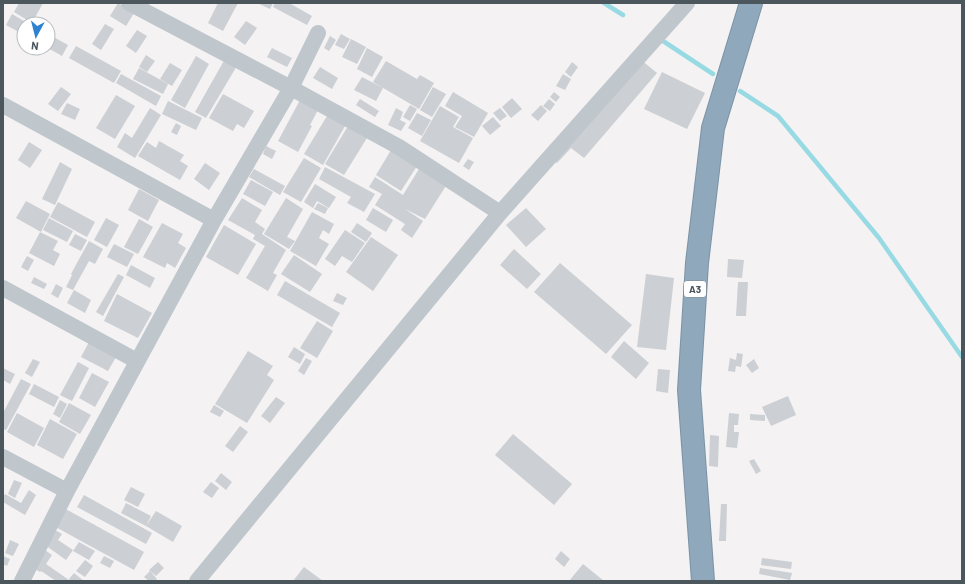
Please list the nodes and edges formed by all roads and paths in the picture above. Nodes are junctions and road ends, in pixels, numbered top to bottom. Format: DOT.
graph roads {
  1 [pos="128,3"];
  2 [pos="687,3"];
  3 [pos="751,3"];
  4 [pos="318,33"];
  5 [pos="291,88"];
  6 [pos="3,105"];
  7 [pos="500,213"];
  8 [pos="214,220"];
  9 [pos="3,288"];
  10 [pos="137,362"];
  11 [pos="3,457"];
  12 [pos="67,491"];
  13 [pos="22,581"];
  14 [pos="197,581"];
  15 [pos="703,581"];
  1 -- 5 [label="street"];
  2 -- 7 [label="street"];
  3 -- 15 [label="highway, A3"];
  4 -- 5 [label="street"];
  5 -- 7 [label="street"];
  5 -- 8 [label="street"];
  6 -- 8 [label="street"];
  7 -- 14 [label="street"];
  8 -- 10 [label="street"];
  9 -- 10 [label="street"];
  10 -- 12 [label="street"];
  11 -- 12 [label="street"];
  12 -- 13 [label="street"];
}
